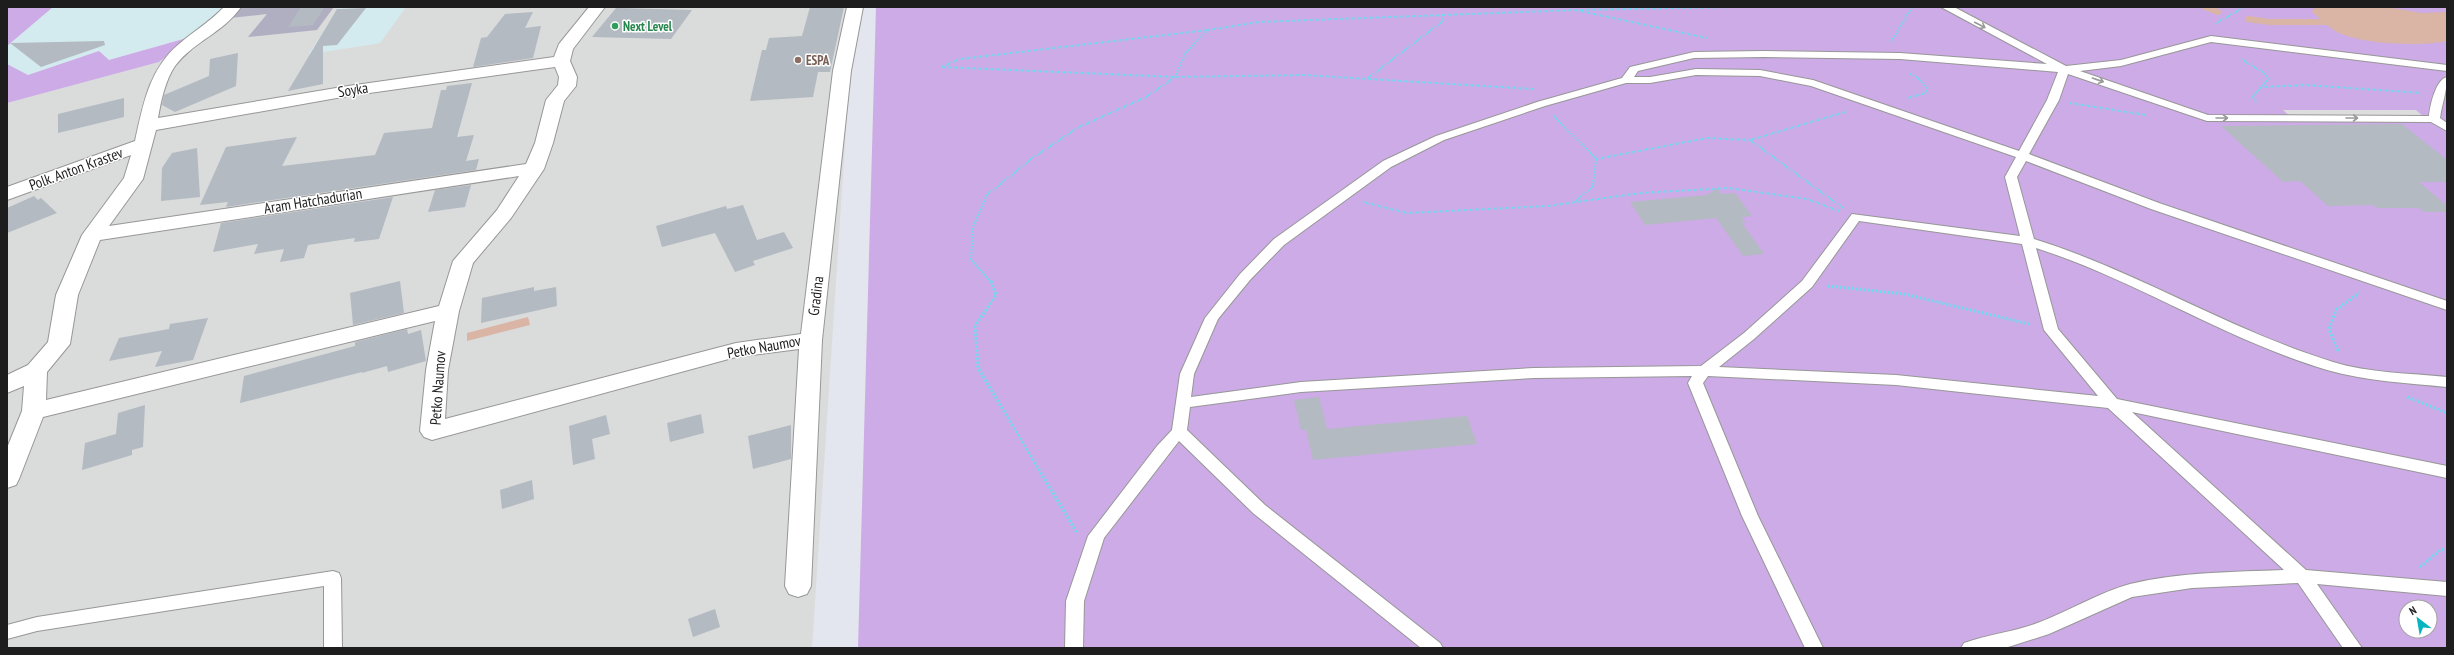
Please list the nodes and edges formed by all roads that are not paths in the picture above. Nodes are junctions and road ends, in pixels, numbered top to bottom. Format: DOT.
graph roads {
  1 [pos="233,7"];
  2 [pos="597,7"];
  3 [pos="855,7"];
  4 [pos="1946,7"];
  5 [pos="561,62"];
  6 [pos="2447,68"];
  7 [pos="2064,69"];
  8 [pos="1626,80"];
  9 [pos="2447,80"];
  10 [pos="2434,119"];
  11 [pos="2447,128"];
  12 [pos="145,135"];
  13 [pos="2023,156"];
  14 [pos="534,169"];
  15 [pos="7,194"];
  16 [pos="92,235"];
  17 [pos="2028,241"];
  18 [pos="2447,306"];
  19 [pos="448,311"];
  20 [pos="811,340"];
  21 [pos="36,370"];
  22 [pos="1704,371"];
  23 [pos="2447,382"];
  24 [pos="7,385"];
  25 [pos="1183,403"];
  26 [pos="2112,403"];
  27 [pos="34,411"];
  28 [pos="1180,432"];
  29 [pos="2447,472"];
  30 [pos="7,479"];
  31 [pos="2302,576"];
  32 [pos="798,586"];
  33 [pos="2447,589"];
  34 [pos="7,632"];
  35 [pos="333,648"];
  36 [pos="1074,648"];
  37 [pos="1434,648"];
  38 [pos="1814,648"];
  39 [pos="1970,648"];
  40 [pos="2353,648"];
  1 -- 12 [label="street"];
  2 -- 5 [label="street"];
  3 -- 20 [label="street, Gradina"];
  4 -- 7 [label="lane, one-way"];
  5 -- 12 [label="street, Soyka"];
  5 -- 14 [label="street, Petko Naumov"];
  6 -- 7 [label="lane"];
  7 -- 8 [label="lane"];
  7 -- 10 [label="lane, one-way"];
  7 -- 13 [label="lane"];
  8 -- 13 [label="lane"];
  8 -- 25 [label="lane"];
  9 -- 10 [label="lane"];
  10 -- 11 [label="lane"];
  12 -- 15 [label="street, Polk. Anton Krastev"];
  12 -- 16 [label="street"];
  13 -- 17 [label="lane"];
  13 -- 18 [label="lane"];
  14 -- 16 [label="street, Aram Hatchadurian"];
  14 -- 19 [label="street, Petko Naumov"];
  16 -- 21 [label="street"];
  17 -- 22 [label="lane"];
  17 -- 23 [label="lane"];
  17 -- 26 [label="lane"];
  19 -- 20 [label="street, Petko Naumov"];
  19 -- 27 [label="street"];
  20 -- 32 [label="street, Gradina"];
  21 -- 24 [label="street"];
  21 -- 27 [label="street"];
  22 -- 25 [label="lane"];
  22 -- 26 [label="lane"];
  22 -- 38 [label="lane"];
  25 -- 28 [label="lane"];
  26 -- 29 [label="lane"];
  26 -- 31 [label="lane"];
  27 -- 30 [label="street"];
  28 -- 36 [label="lane"];
  28 -- 37 [label="lane"];
  31 -- 33 [label="lane"];
  31 -- 39 [label="lane"];
  31 -- 40 [label="lane"];
  34 -- 35 [label="lane"];
}
